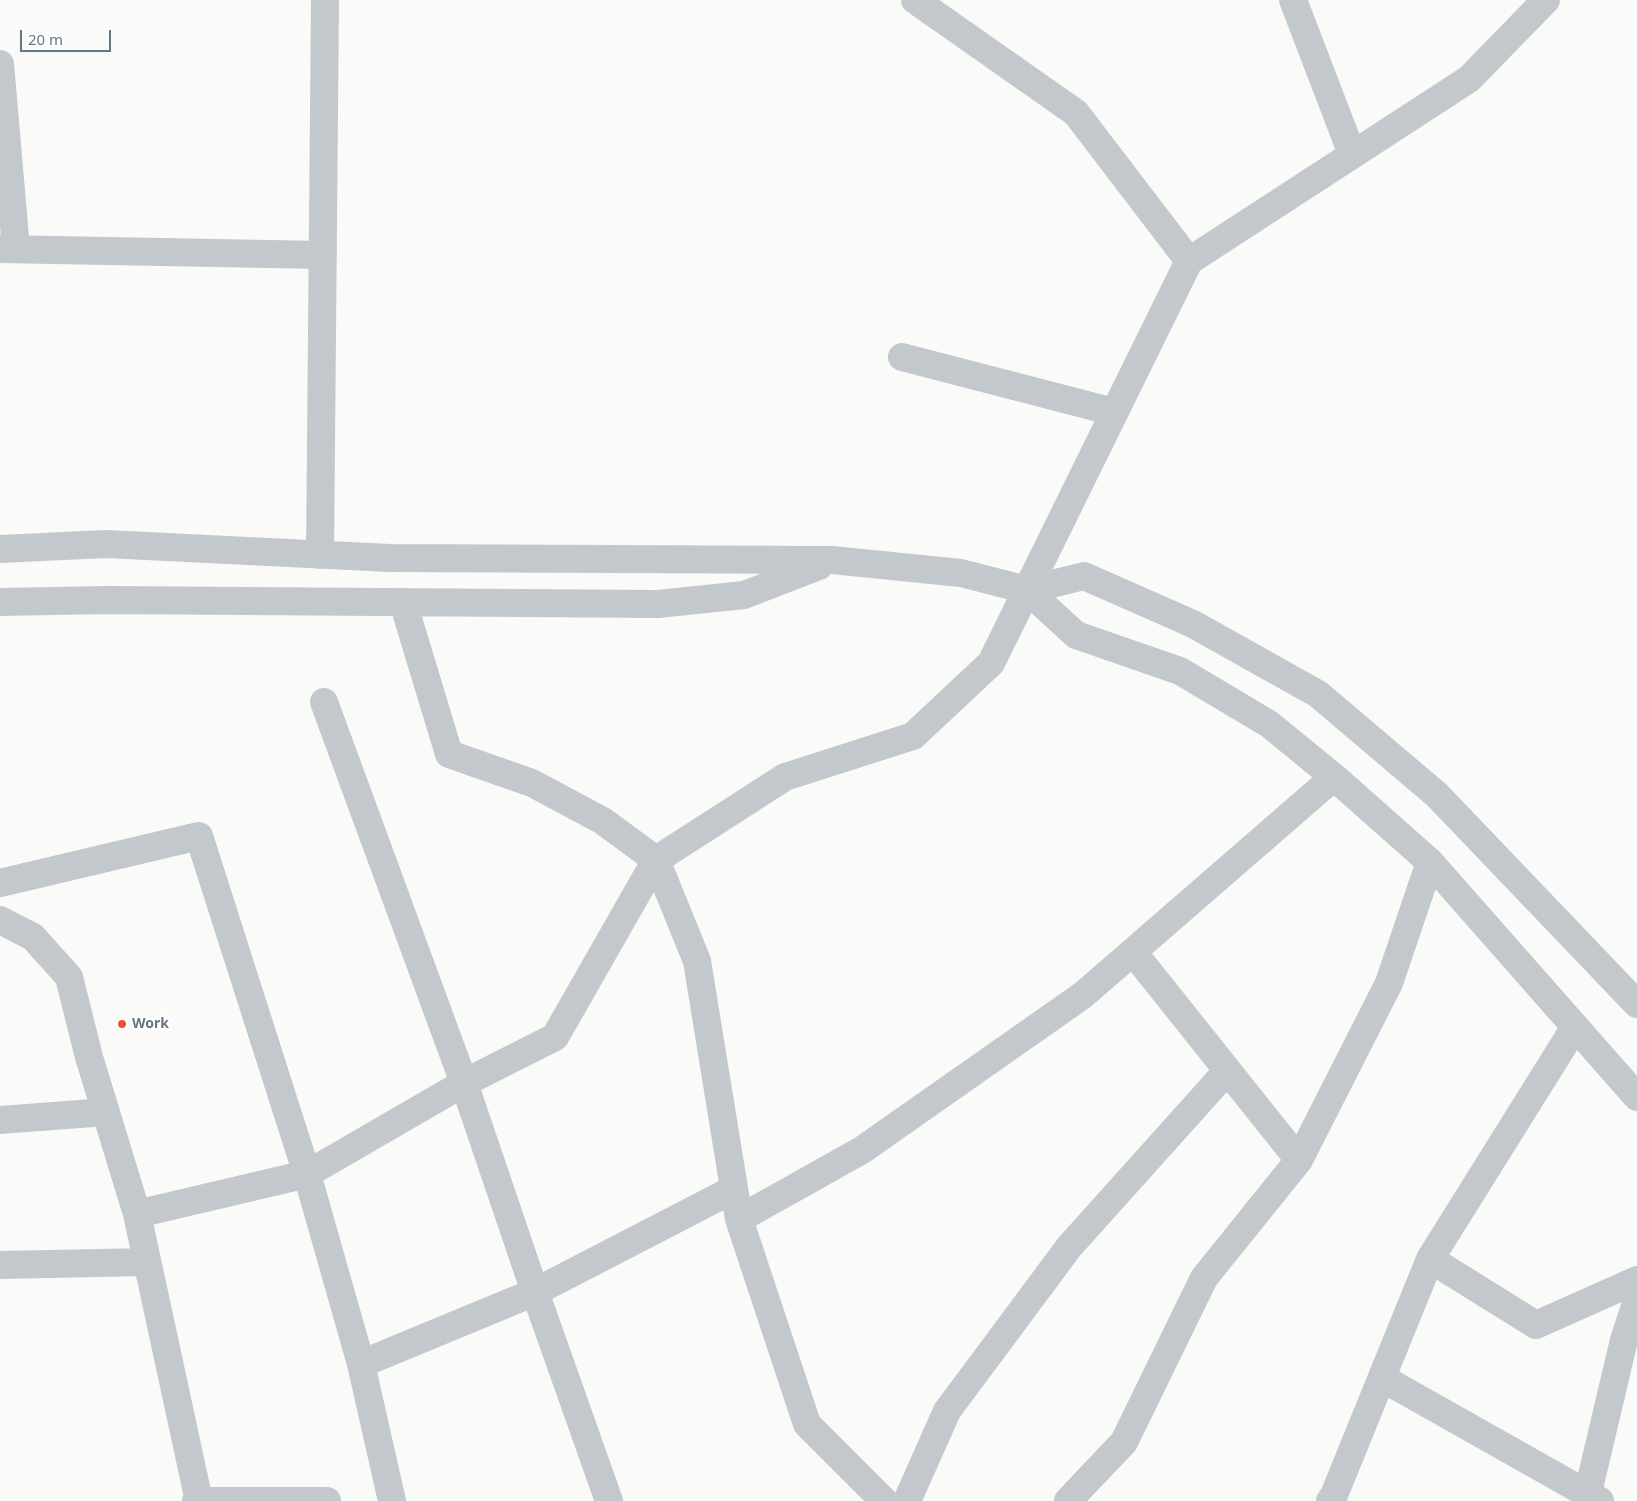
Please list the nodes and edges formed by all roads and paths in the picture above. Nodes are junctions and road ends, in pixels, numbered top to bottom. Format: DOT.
graph roads {
  1 [pos="325,0"];
  2 [pos="915,0"];
  3 [pos="1292,0"];
  4 [pos="1546,0"];
  5 [pos="0,64"];
  6 [pos="1352,154"];
  7 [pos="8,249"];
  8 [pos="323,255"];
  9 [pos="1189,260"];
  10 [pos="902,356"];
  11 [pos="1114,412"];
  12 [pos="0,549"];
  13 [pos="320,555"];
  14 [pos="832,560"];
  15 [pos="1027,590"];
  16 [pos="0,602"];
  17 [pos="403,602"];
  18 [pos="324,702"];
  19 [pos="1334,777"];
  20 [pos="656,860"];
  21 [pos="1430,862"];
  22 [pos="0,883"];
  23 [pos="0,920"];
  24 [pos="1133,952"];
  25 [pos="1637,1004"];
  26 [pos="1576,1027"];
  27 [pos="1227,1071"];
  28 [pos="464,1083"];
  29 [pos="1637,1097"];
  30 [pos="106,1112"];
  31 [pos="0,1120"];
  32 [pos="1299,1160"];
  33 [pos="307,1174"];
  34 [pos="734,1189"];
  35 [pos="137,1214"];
  36 [pos="739,1219"];
  37 [pos="1430,1259"];
  38 [pos="147,1262"];
  39 [pos="0,1265"];
  40 [pos="1637,1280"];
  41 [pos="535,1292"];
  42 [pos="1637,1300"];
  43 [pos="361,1364"];
  44 [pos="1382,1378"];
  45 [pos="1591,1499"];
  46 [pos="198,1501"];
  47 [pos="327,1501"];
  48 [pos="392,1501"];
  49 [pos="609,1501"];
  50 [pos="884,1501"];
  51 [pos="907,1501"];
  52 [pos="1068,1501"];
  53 [pos="1330,1501"];
  1 -- 8 [label="street"];
  2 -- 9 [label="street"];
  3 -- 6 [label="street"];
  4 -- 6 [label="street"];
  5 -- 7 [label="street"];
  6 -- 9 [label="street"];
  7 -- 8 [label="street"];
  8 -- 13 [label="street"];
  9 -- 11 [label="street"];
  10 -- 11 [label="street"];
  11 -- 15 [label="street"];
  12 -- 13 [label="street"];
  13 -- 14 [label="street"];
  14 -- 15 [label="street"];
  14 -- 17 [label="street"];
  15 -- 19 [label="street"];
  15 -- 20 [label="street"];
  15 -- 25 [label="street"];
  16 -- 17 [label="street"];
  17 -- 20 [label="street"];
  18 -- 28 [label="street"];
  19 -- 21 [label="street"];
  19 -- 24 [label="street"];
  20 -- 28 [label="street"];
  20 -- 34 [label="street"];
  21 -- 26 [label="street"];
  21 -- 32 [label="street"];
  22 -- 33 [label="street"];
  23 -- 30 [label="street"];
  24 -- 27 [label="street"];
  24 -- 36 [label="street"];
  26 -- 29 [label="street"];
  26 -- 37 [label="street"];
  27 -- 32 [label="street"];
  27 -- 51 [label="street"];
  28 -- 33 [label="street"];
  28 -- 41 [label="street"];
  30 -- 31 [label="street"];
  30 -- 35 [label="street"];
  32 -- 52 [label="street"];
  33 -- 35 [label="street"];
  33 -- 43 [label="street"];
  34 -- 36 [label="street"];
  34 -- 41 [label="street"];
  35 -- 38 [label="street"];
  36 -- 50 [label="street"];
  37 -- 40 [label="street"];
  37 -- 44 [label="street"];
  38 -- 39 [label="street"];
  38 -- 46 [label="street"];
  41 -- 43 [label="street"];
  41 -- 49 [label="street"];
  42 -- 45 [label="street"];
  43 -- 48 [label="street"];
  44 -- 45 [label="street"];
  44 -- 53 [label="street"];
  46 -- 47 [label="street"];
}
